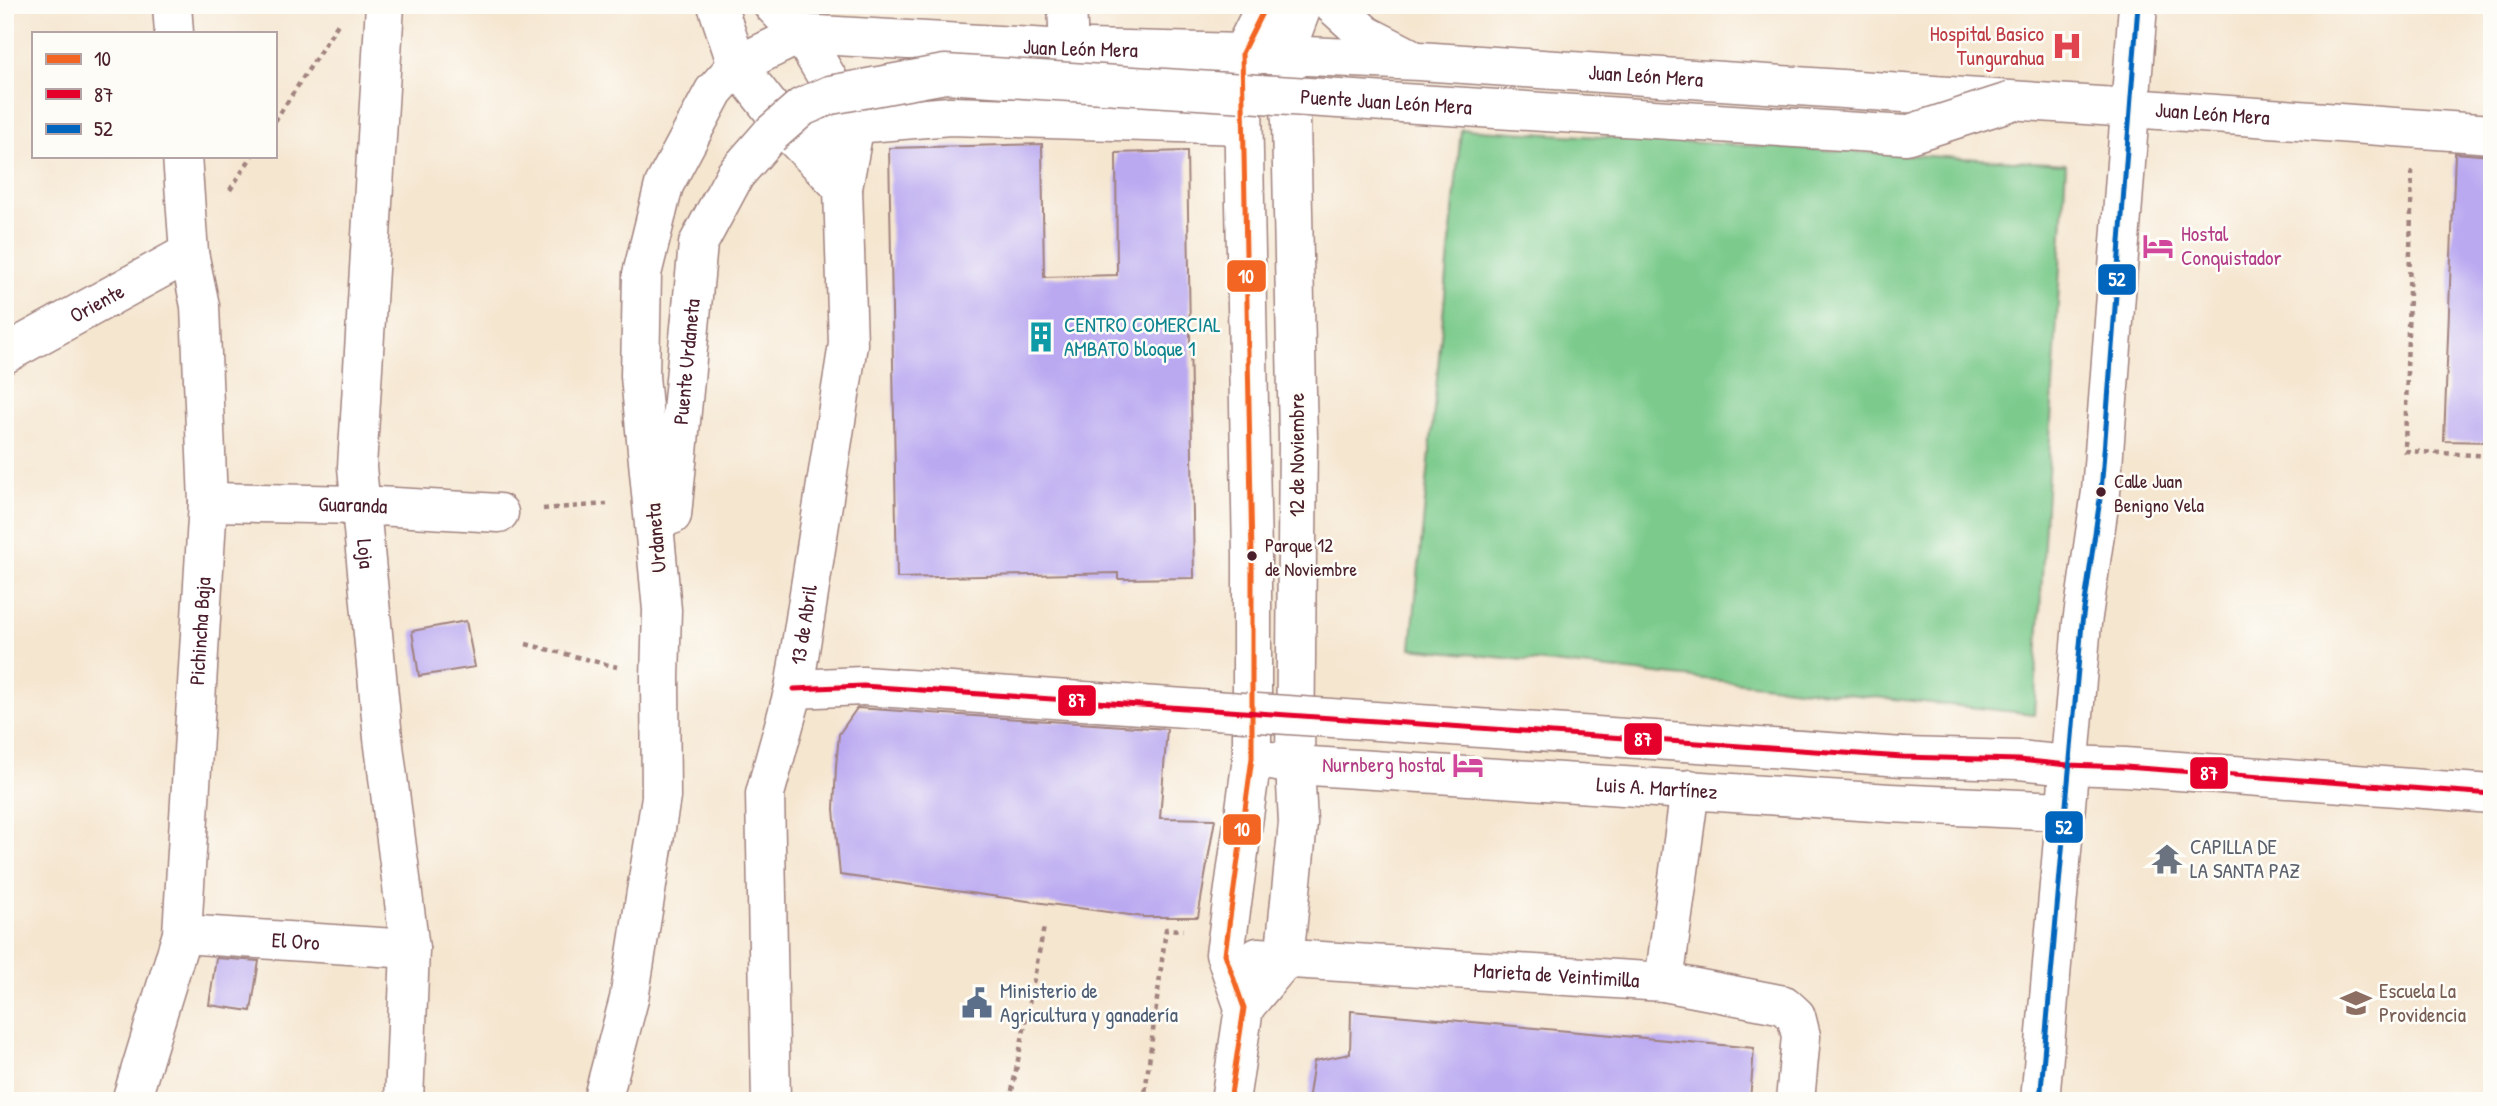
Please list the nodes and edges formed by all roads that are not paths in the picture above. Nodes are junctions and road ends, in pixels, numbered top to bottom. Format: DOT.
graph roads {
  1 [pos="172,5"];
  2 [pos="385,5"];
  3 [pos="717,5"];
  4 [pos="772,5"];
  5 [pos="1067,5"];
  6 [pos="1266,5"];
  7 [pos="1303,5"];
  8 [pos="1333,5"];
  9 [pos="2138,5"];
  10 [pos="174,32"];
  11 [pos="802,34"];
  12 [pos="1069,48"];
  13 [pos="1242,53"];
  14 [pos="1284,55"];
  15 [pos="1419,61"];
  16 [pos="737,65"];
  17 [pos="2012,101"];
  18 [pos="2131,108"];
  19 [pos="855,124"];
  20 [pos="1244,125"];
  21 [pos="2492,134"];
  22 [pos="783,137"];
  23 [pos="183,158"];
  24 [pos="843,188"];
  25 [pos="189,253"];
  26 [pos="5,355"];
  27 [pos="208,502"];
  28 [pos="360,505"];
  29 [pos="499,513"];
  30 [pos="662,610"];
  31 [pos="794,689"];
  32 [pos="1252,758"];
  33 [pos="1295,765"];
  34 [pos="2068,765"];
  35 [pos="1690,789"];
  36 [pos="2492,794"];
  37 [pos="2064,811"];
  38 [pos="182,934"];
  39 [pos="1227,944"];
  40 [pos="410,949"];
  41 [pos="1284,960"];
  42 [pos="1664,982"];
  43 [pos="1244,1008"];
  44 [pos="131,1101"];
  45 [pos="404,1101"];
  46 [pos="602,1101"];
  47 [pos="771,1101"];
  48 [pos="1230,1101"];
  49 [pos="1795,1101"];
  50 [pos="2040,1101"];
  1 -- 10 [label="street"];
  2 -- 28 [label="street, Loja"];
  3 -- 16 [label="street"];
  4 -- 11 [label="street"];
  5 -- 12 [label="street"];
  6 -- 13 [label="street"];
  7 -- 14 [label="street"];
  8 -- 15 [label="street"];
  9 -- 18 [label="street"];
  11 -- 12 [label="street, Juan León Mera"];
  11 -- 16 [label="street, Urdaneta"];
  11 -- 19 [label="street"];
  12 -- 13 [label="street, Juan León Mera"];
  13 -- 14 [label="street, Juan León Mera"];
  13 -- 20 [label="street"];
  14 -- 15 [label="street, Juan León Mera"];
  14 -- 33 [label="street, 12 de Noviembre"];
  15 -- 17 [label="street, Juan León Mera"];
  16 -- 22 [label="street"];
  16 -- 30 [label="street, Urdaneta"];
  17 -- 18 [label="street, Juan León Mera"];
  17 -- 22 [label="street, Puente Juan León Mera, bridge"];
  18 -- 21 [label="street, Juan León Mera"];
  18 -- 34 [label="street"];
  19 -- 20 [label="street"];
  19 -- 22 [label="street"];
  19 -- 24 [label="street, 13 de Abril"];
  20 -- 32 [label="street"];
  22 -- 24 [label="street"];
  22 -- 30 [label="street, Puente Urdaneta"];
  23 -- 25 [label="street, Pichincha Baja"];
  24 -- 31 [label="street, 13 de Abril"];
  25 -- 26 [label="street, Oriente"];
  25 -- 27 [label="street, Pichincha Baja"];
  27 -- 28 [label="street, Guaranda"];
  27 -- 38 [label="street, Pichincha Baja"];
  28 -- 29 [label="street, Guaranda"];
  28 -- 40 [label="street, Loja"];
  30 -- 46 [label="street, Urdaneta"];
  31 -- 34 [label="street, bridge"];
  31 -- 47 [label="street, 13 de Abril"];
  32 -- 33 [label="street, Luis A. Martínez"];
  32 -- 39 [label="street"];
  33 -- 35 [label="street, Luis A. Martínez"];
  33 -- 41 [label="street, 12 de Noviembre"];
  34 -- 36 [label="street"];
  34 -- 37 [label="street"];
  35 -- 37 [label="street, Luis A. Martínez"];
  35 -- 42 [label="street"];
  37 -- 50 [label="street"];
  38 -- 40 [label="street, El Oro"];
  38 -- 44 [label="street, Pichincha Baja"];
  39 -- 41 [label="street, Marieta de Veintimilla"];
  39 -- 43 [label="street"];
  40 -- 45 [label="street, Loja"];
  41 -- 42 [label="street, Marieta de Veintimilla"];
  41 -- 43 [label="street"];
  42 -- 49 [label="street, Marieta de Veintimilla"];
  43 -- 48 [label="street"];
}
